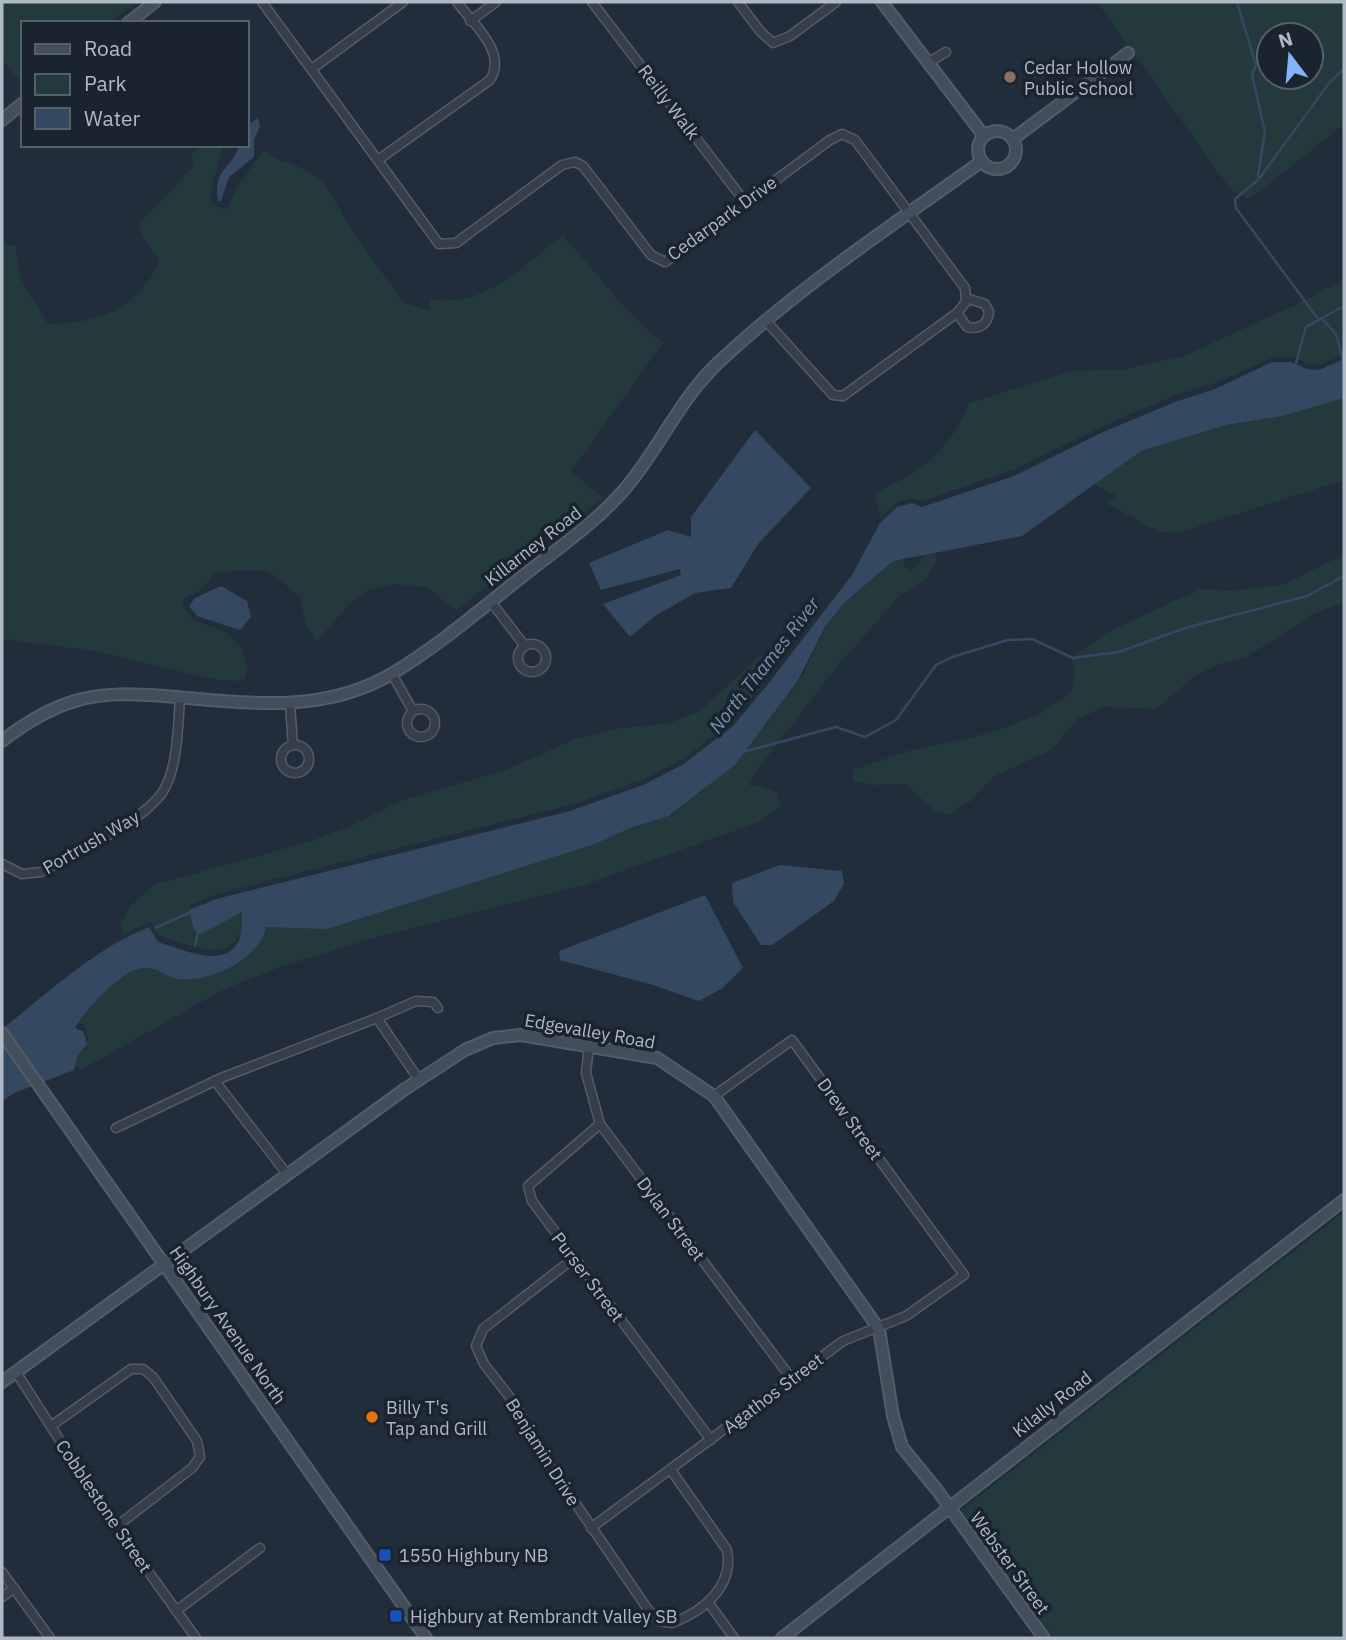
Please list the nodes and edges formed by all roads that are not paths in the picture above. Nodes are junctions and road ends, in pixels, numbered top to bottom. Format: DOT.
graph roads {
  1 [pos="155,2"];
  2 [pos="262,2"];
  3 [pos="403,2"];
  4 [pos="457,2"];
  5 [pos="496,2"];
  6 [pos="592,2"];
  7 [pos="738,2"];
  8 [pos="836,2"];
  9 [pos="882,2"];
  10 [pos="470,20"];
  11 [pos="131,21"];
  12 [pos="946,52"];
  13 [pos="1128,53"];
  14 [pos="928,63"];
  15 [pos="313,68"];
  16 [pos="21,105"];
  17 [pos="2,120"];
  18 [pos="984,136"];
  19 [pos="1013,139"];
  20 [pos="378,160"];
  21 [pos="982,161"];
  22 [pos="745,202"];
  23 [pos="908,213"];
  24 [pos="966,298"];
  25 [pos="957,313"];
  26 [pos="766,321"];
  27 [pos="491,602"];
  28 [pos="525,646"];
  29 [pos="392,674"];
  30 [pos="180,698"];
  31 [pos="290,705"];
  32 [pos="413,711"];
  33 [pos="2,741"];
  34 [pos="293,745"];
  35 [pos="2,864"];
  36 [pos="438,1008"];
  37 [pos="377,1018"];
  38 [pos="2,1032"];
  39 [pos="589,1046"];
  40 [pos="419,1080"];
  41 [pos="215,1081"];
  42 [pos="714,1096"];
  43 [pos="600,1124"];
  44 [pos="116,1128"];
  45 [pos="287,1174"];
  46 [pos="1344,1200"];
  47 [pos="574,1258"];
  48 [pos="164,1264"];
  49 [pos="964,1276"];
  50 [pos="879,1329"];
  51 [pos="16,1372"];
  52 [pos="791,1378"];
  53 [pos="2,1382"];
  54 [pos="51,1426"];
  55 [pos="710,1440"];
  56 [pos="671,1470"];
  57 [pos="949,1507"];
  58 [pos="117,1526"];
  59 [pos="591,1528"];
  60 [pos="260,1548"];
  61 [pos="2,1572"];
  62 [pos="13,1588"];
  63 [pos="2,1597"];
  64 [pos="708,1602"];
  65 [pos="176,1611"];
  66 [pos="50,1638"];
  67 [pos="196,1638"];
  68 [pos="426,1638"];
  69 [pos="734,1638"];
  70 [pos="782,1638"];
  71 [pos="1044,1638"];
  1 -- 11 [label="street"];
  2 -- 15 [label="street, Cedarpark Drive"];
  3 -- 15 [label="street"];
  4 -- 10 [label="street"];
  5 -- 10 [label="street"];
  6 -- 22 [label="street, Reilly Walk"];
  7 -- 8 [label="street"];
  9 -- 14 [label="street"];
  10 -- 20 [label="street"];
  12 -- 14 [label="street"];
  13 -- 19 [label="street"];
  14 -- 18 [label="street"];
  15 -- 20 [label="street, Cedarpark Drive"];
  16 -- 17 [label="street"];
  18 -- 19 [label="street"];
  18 -- 21 [label="street"];
  19 -- 21 [label="street"];
  20 -- 22 [label="street, Cedarpark Drive"];
  21 -- 23 [label="street, Killarney Road"];
  22 -- 23 [label="street, Cedarpark Drive"];
  23 -- 24 [label="street"];
  23 -- 26 [label="street, Killarney Road"];
  24 -- 25 [label="street"];
  24 -- 25 [label="street"];
  25 -- 26 [label="street"];
  26 -- 27 [label="street, Killarney Road"];
  27 -- 28 [label="street"];
  27 -- 29 [label="street, Killarney Road"];
  29 -- 31 [label="street, Killarney Road"];
  29 -- 32 [label="street"];
  30 -- 31 [label="street, Killarney Road"];
  30 -- 33 [label="street, Killarney Road"];
  30 -- 35 [label="street, Portrush Way"];
  31 -- 34 [label="street"];
  36 -- 37 [label="street"];
  37 -- 40 [label="street"];
  37 -- 41 [label="street"];
  38 -- 48 [label="street, Highbury Avenue North"];
  39 -- 40 [label="street, Edgevalley Road"];
  39 -- 42 [label="street, Edgevalley Road"];
  39 -- 43 [label="street, Dylan Street"];
  40 -- 45 [label="street, Edgevalley Road"];
  41 -- 44 [label="street"];
  41 -- 45 [label="street"];
  42 -- 49 [label="street, Drew Street"];
  42 -- 50 [label="street, Edgevalley Road"];
  43 -- 47 [label="street, Purser Street"];
  43 -- 52 [label="street, Dylan Street"];
  45 -- 48 [label="street, Edgevalley Road"];
  46 -- 57 [label="street, Kilally Road"];
  47 -- 55 [label="street, Purser Street"];
  47 -- 59 [label="street, Benjamin Drive"];
  48 -- 51 [label="street, Edgevalley Road"];
  48 -- 68 [label="street, Highbury Avenue North"];
  49 -- 50 [label="street, Agathos Street"];
  50 -- 52 [label="street, Agathos Street"];
  50 -- 57 [label="street, Edgevalley Road"];
  51 -- 53 [label="street, Edgevalley Road"];
  51 -- 54 [label="street, Cobblestone Street"];
  52 -- 55 [label="street, Agathos Street"];
  54 -- 58 [label="street, Cobblestone Street"];
  54 -- 58 [label="street"];
  55 -- 56 [label="street, Agathos Street"];
  56 -- 59 [label="street, Agathos Street"];
  56 -- 64 [label="street, Benjamin Drive"];
  57 -- 70 [label="street, Kilally Road"];
  57 -- 71 [label="street, Webster Street"];
  58 -- 65 [label="street, Cobblestone Street"];
  59 -- 64 [label="street, Benjamin Drive"];
  60 -- 65 [label="street"];
  61 -- 62 [label="street"];
  62 -- 63 [label="street"];
  62 -- 66 [label="street"];
  64 -- 69 [label="street"];
  65 -- 67 [label="street, Cobblestone Street"];
}
